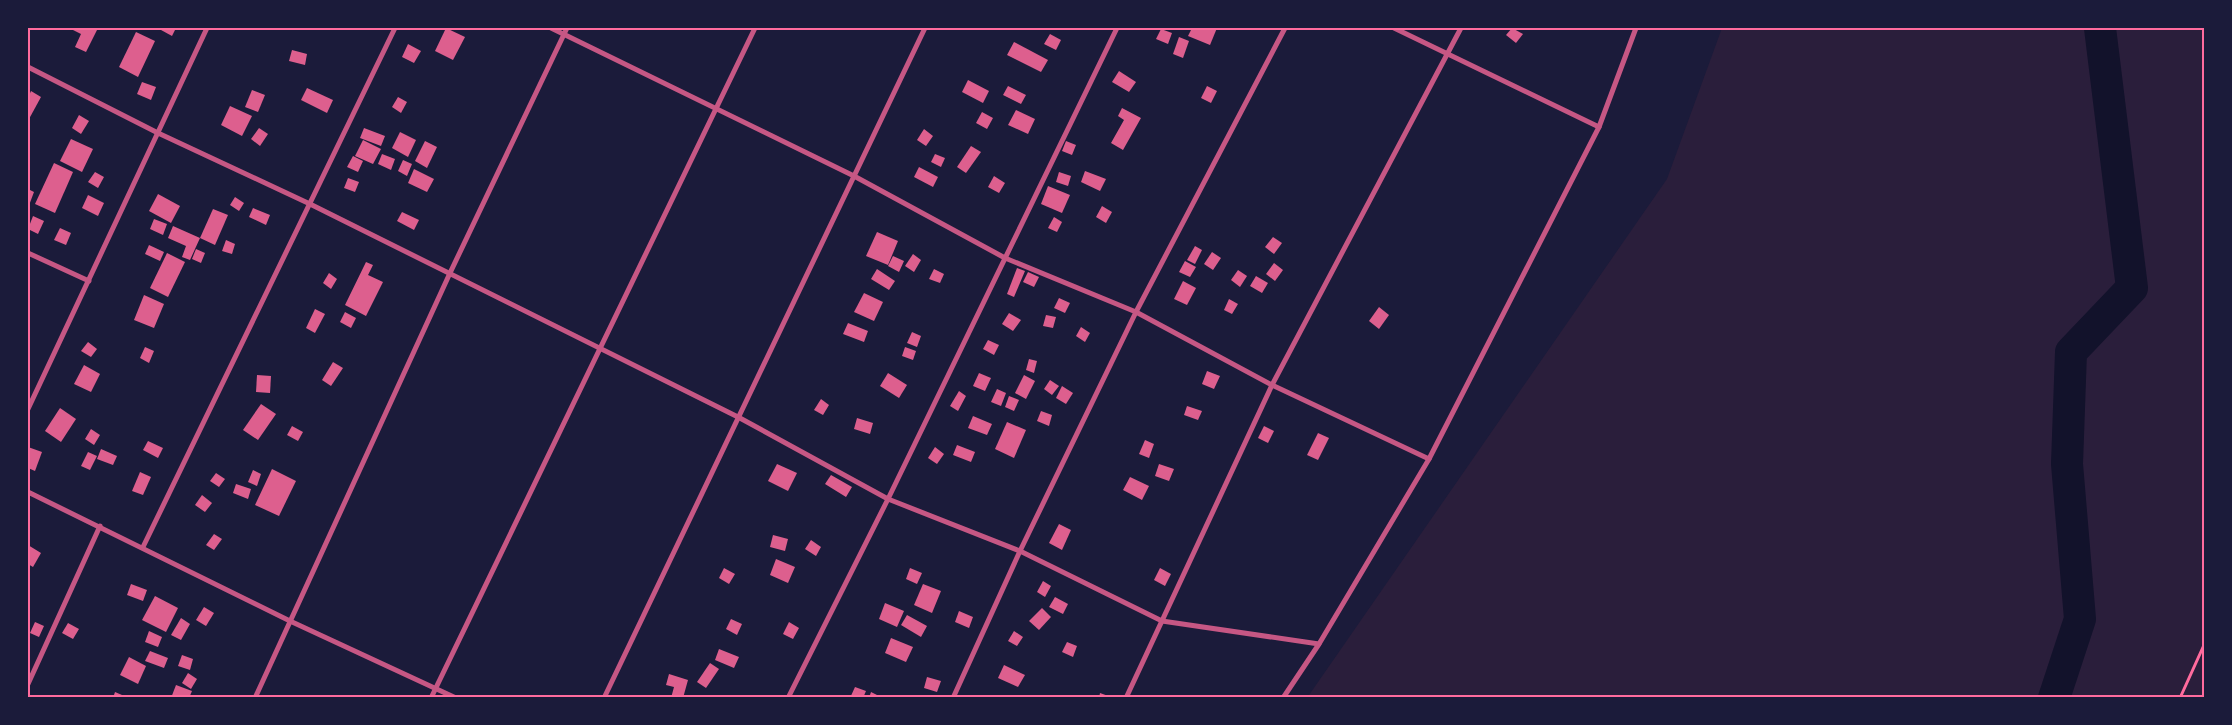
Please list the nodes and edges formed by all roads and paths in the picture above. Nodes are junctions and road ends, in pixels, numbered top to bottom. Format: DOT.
graph roads {
  1 [pos="206,28"];
  2 [pos="395,28"];
  3 [pos="551,28"];
  4 [pos="568,28"];
  5 [pos="755,28"];
  6 [pos="925,28"];
  7 [pos="1117,28"];
  8 [pos="1284,28"];
  9 [pos="1394,28"];
  10 [pos="1461,28"];
  11 [pos="1636,28"];
  12 [pos="564,34"];
  13 [pos="1449,54"];
  14 [pos="28,66"];
  15 [pos="716,108"];
  16 [pos="1599,127"];
  17 [pos="158,133"];
  18 [pos="854,176"];
  19 [pos="310,204"];
  20 [pos="28,253"];
  21 [pos="1005,258"];
  22 [pos="450,273"];
  23 [pos="89,281"];
  24 [pos="1136,312"];
  25 [pos="600,348"];
  26 [pos="1272,385"];
  27 [pos="28,409"];
  28 [pos="738,417"];
  29 [pos="1429,460"];
  30 [pos="28,492"];
  31 [pos="888,499"];
  32 [pos="100,526"];
  33 [pos="143,547"];
  34 [pos="1020,551"];
  35 [pos="290,621"];
  36 [pos="1162,621"];
  37 [pos="1319,644"];
  38 [pos="2204,645"];
  39 [pos="28,684"];
  40 [pos="436,687"];
  41 [pos="255,698"];
  42 [pos="431,698"];
  43 [pos="456,698"];
  44 [pos="604,698"];
  45 [pos="788,698"];
  46 [pos="953,698"];
  47 [pos="1126,698"];
  48 [pos="1283,698"];
  49 [pos="2180,698"];
  1 -- 17 [label="street"];
  2 -- 19 [label="street"];
  3 -- 12 [label="street"];
  4 -- 12 [label="street"];
  5 -- 15 [label="street"];
  6 -- 18 [label="street"];
  7 -- 21 [label="street"];
  8 -- 24 [label="street"];
  9 -- 13 [label="street"];
  10 -- 13 [label="street"];
  11 -- 16 [label="street"];
  12 -- 15 [label="street"];
  12 -- 22 [label="street"];
  13 -- 16 [label="street"];
  13 -- 26 [label="street"];
  14 -- 17 [label="street"];
  15 -- 18 [label="street"];
  15 -- 25 [label="street"];
  16 -- 29 [label="street"];
  17 -- 19 [label="street"];
  17 -- 23 [label="street"];
  18 -- 21 [label="street"];
  18 -- 28 [label="street"];
  19 -- 22 [label="street"];
  19 -- 33 [label="street"];
  20 -- 23 [label="street"];
  21 -- 24 [label="street"];
  21 -- 31 [label="street"];
  22 -- 25 [label="street"];
  22 -- 35 [label="street"];
  23 -- 27 [label="street"];
  24 -- 26 [label="street"];
  24 -- 34 [label="street"];
  25 -- 28 [label="street"];
  25 -- 40 [label="street"];
  26 -- 29 [label="street"];
  26 -- 36 [label="street"];
  28 -- 31 [label="street"];
  28 -- 44 [label="street"];
  29 -- 37 [label="street"];
  30 -- 32 [label="street"];
  31 -- 34 [label="street"];
  31 -- 45 [label="street"];
  32 -- 33 [label="street"];
  32 -- 39 [label="street"];
  33 -- 35 [label="street"];
  34 -- 36 [label="street"];
  34 -- 46 [label="street"];
  35 -- 40 [label="street"];
  35 -- 41 [label="street"];
  36 -- 37 [label="street"];
  36 -- 47 [label="street"];
  37 -- 48 [label="street"];
  38 -- 49 [label="path"];
  40 -- 42 [label="street"];
  40 -- 43 [label="street"];
}
